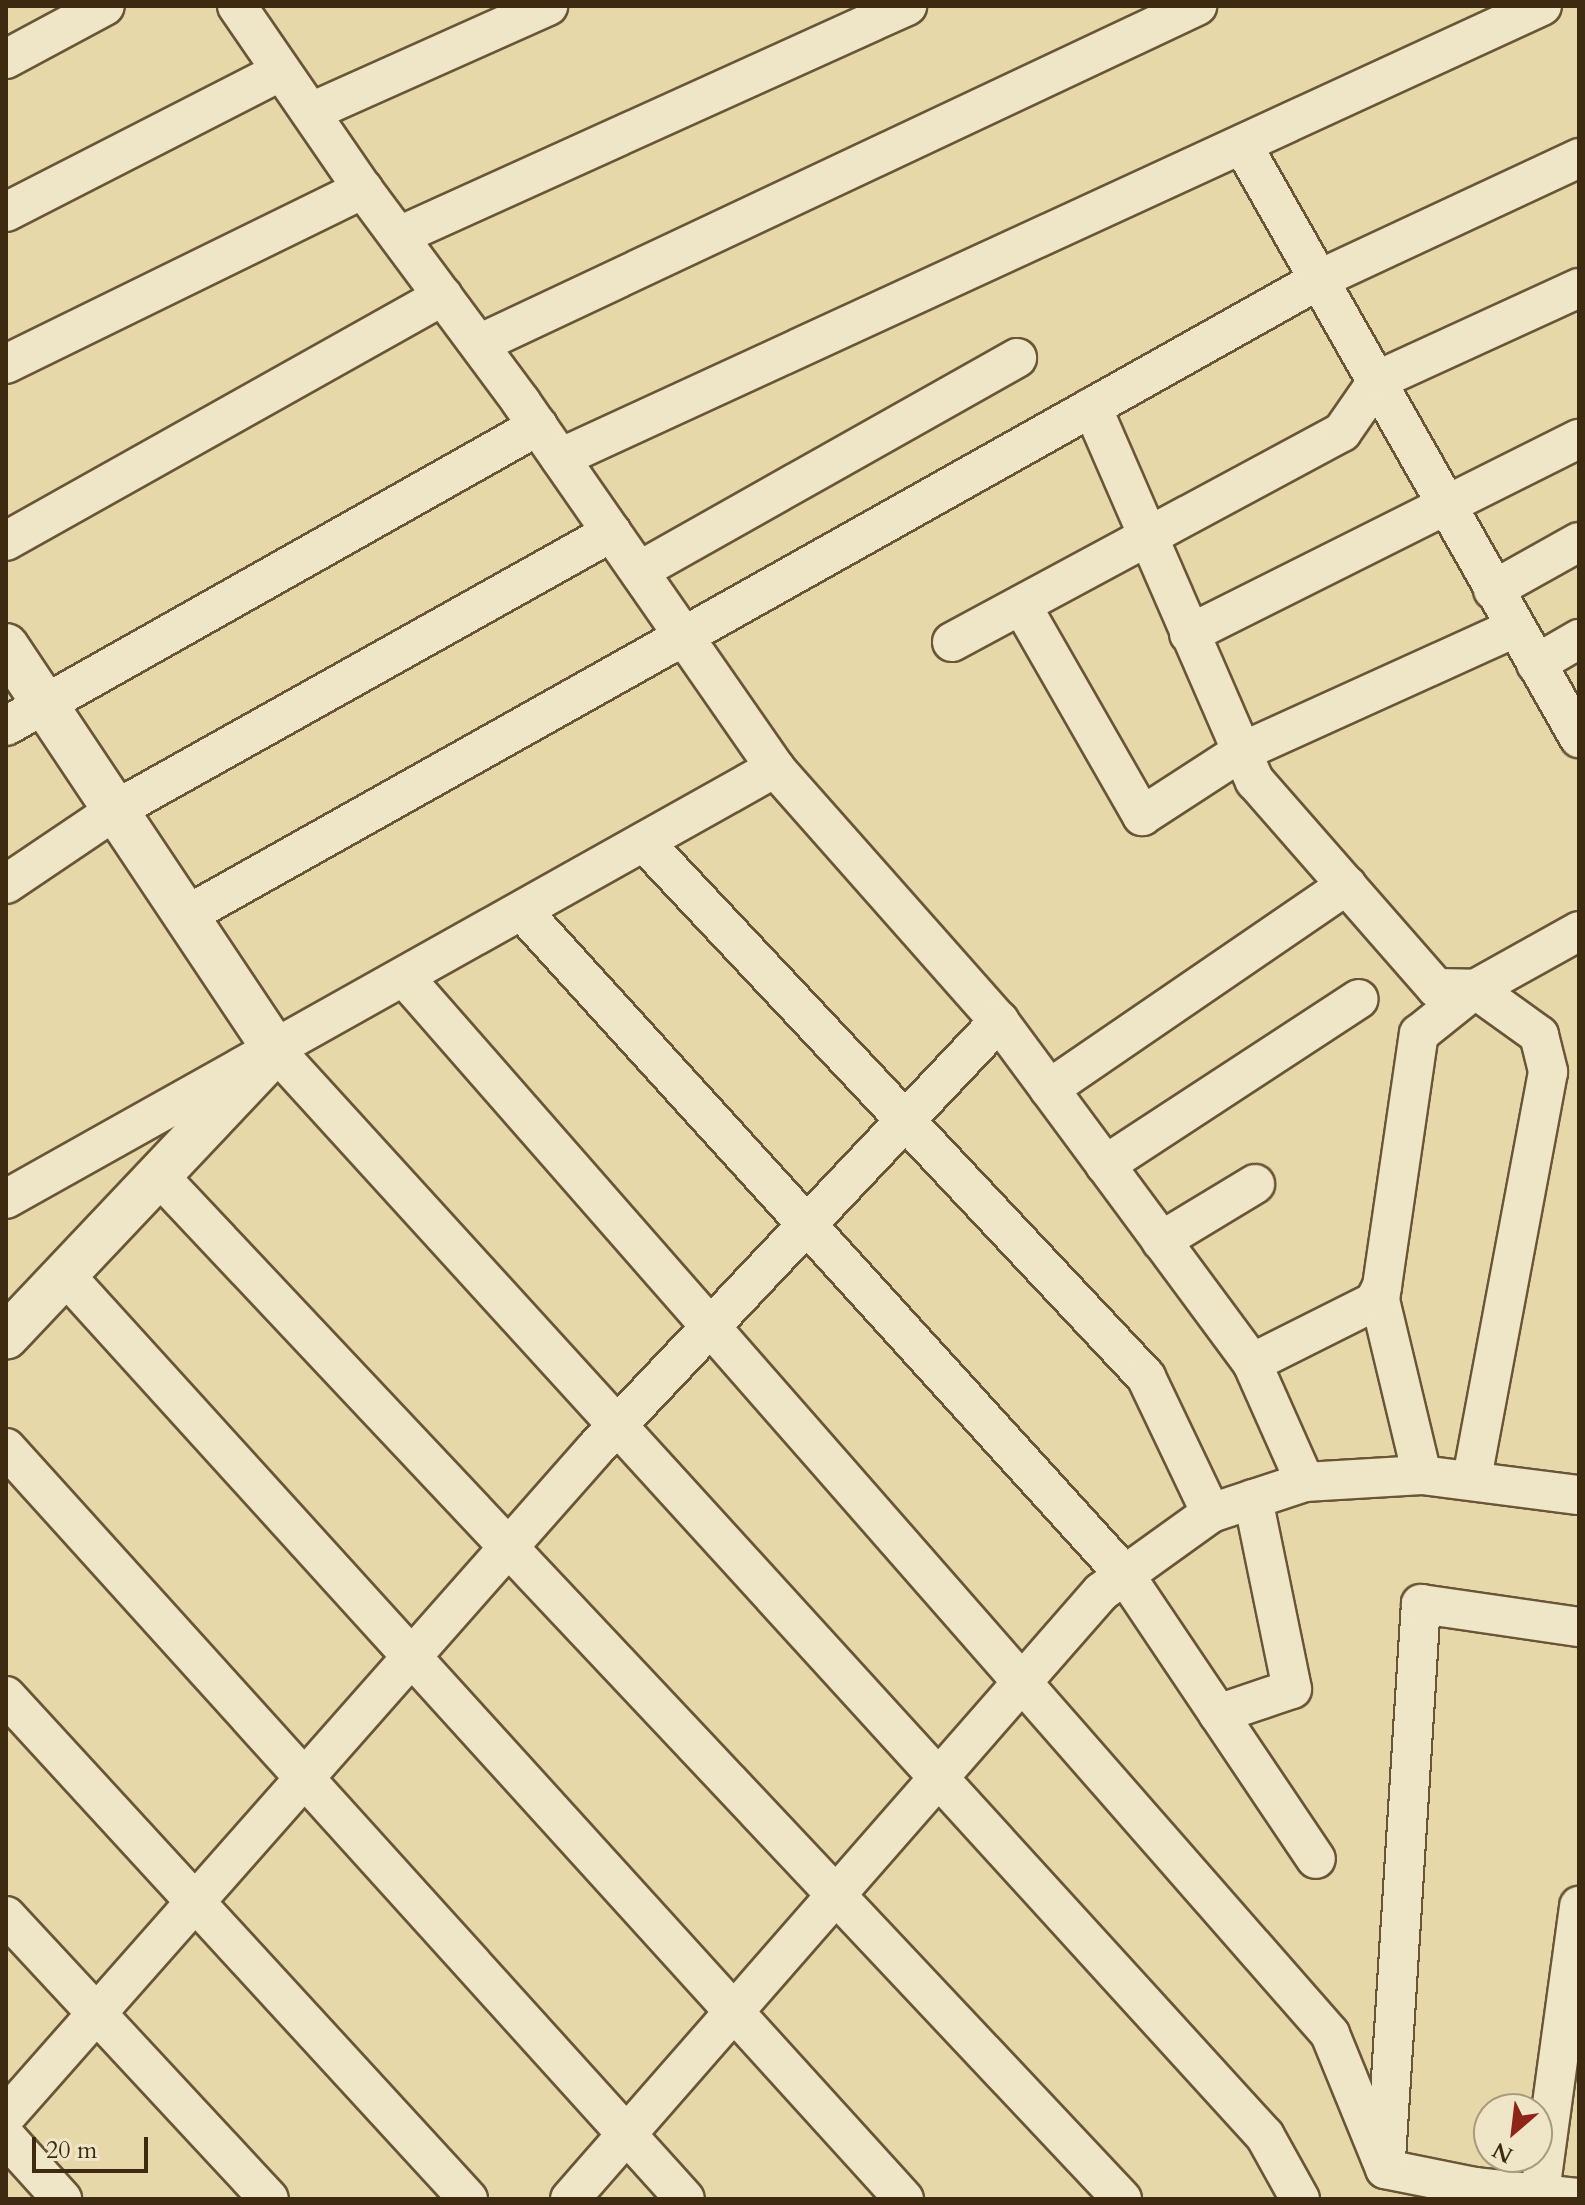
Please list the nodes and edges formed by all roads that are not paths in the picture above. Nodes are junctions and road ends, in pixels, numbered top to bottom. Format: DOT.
graph roads {
  1 [pos="105,6"];
  2 [pos="548,6"];
  3 [pos="907,6"];
  4 [pos="1197,6"];
  5 [pos="1542,6"];
  6 [pos="239,7"];
  7 [pos="6,59"];
  8 [pos="279,72"];
  9 [pos="311,112"];
  10 [pos="1243,146"];
  11 [pos="1579,158"];
  12 [pos="363,189"];
  13 [pos="6,212"];
  14 [pos="399,236"];
  15 [pos="1322,278"];
  16 [pos="1579,288"];
  17 [pos="443,296"];
  18 [pos="479,344"];
  19 [pos="1017,358"];
  20 [pos="6,364"];
  21 [pos="1378,380"];
  22 [pos="1092,407"];
  23 [pos="538,426"];
  24 [pos="1579,439"];
  25 [pos="560,458"];
  26 [pos="1447,506"];
  27 [pos="612,532"];
  28 [pos="1147,540"];
  29 [pos="6,541"];
  30 [pos="1579,542"];
  31 [pos="639,571"];
  32 [pos="1493,590"];
  33 [pos="1023,608"];
  34 [pos="1515,628"];
  35 [pos="1189,634"];
  36 [pos="684,636"];
  37 [pos="1579,639"];
  38 [pos="952,642"];
  39 [pos="6,646"];
  40 [pos="1536,664"];
  41 [pos="44,701"];
  42 [pos="6,726"];
  43 [pos="1579,738"];
  44 [pos="1239,753"];
  45 [pos="775,768"];
  46 [pos="117,809"];
  47 [pos="644,842"];
  48 [pos="6,884"];
  49 [pos="1347,885"];
  50 [pos="522,911"];
  51 [pos="187,915"];
  52 [pos="1579,931"];
  53 [pos="405,978"];
  54 [pos="1475,989"];
  55 [pos="1359,999"];
  56 [pos="999,1021"];
  57 [pos="276,1051"];
  58 [pos="1049,1089"];
  59 [pos="905,1121"];
  60 [pos="1105,1165"];
  61 [pos="159,1176"];
  62 [pos="1255,1184"];
  63 [pos="6,1199"];
  64 [pos="806,1225"];
  65 [pos="1161,1241"];
  66 [pos="65,1275"];
  67 [pos="1382,1286"];
  68 [pos="711,1326"];
  69 [pos="6,1337"];
  70 [pos="1252,1363"];
  71 [pos="617,1425"];
  72 [pos="6,1448"];
  73 [pos="1422,1475"];
  74 [pos="1472,1479"];
  75 [pos="1305,1482"];
  76 [pos="1579,1495"];
  77 [pos="1253,1499"];
  78 [pos="1211,1513"];
  79 [pos="509,1548"];
  80 [pos="1125,1575"];
  81 [pos="1579,1627"];
  82 [pos="412,1657"];
  83 [pos="1022,1682"];
  84 [pos="6,1696"];
  85 [pos="1218,1714"];
  86 [pos="938,1778"];
  87 [pos="306,1779"];
  88 [pos="1316,1859"];
  89 [pos="836,1895"];
  90 [pos="197,1904"];
  91 [pos="1579,1906"];
  92 [pos="6,1916"];
  93 [pos="734,2011"];
  94 [pos="98,2013"];
  95 [pos="6,2116"];
  96 [pos="626,2134"];
  97 [pos="6,2137"];
  98 [pos="1385,2169"];
  99 [pos="1472,2193"];
  100 [pos="1539,2196"];
  101 [pos="1579,2198"];
  102 [pos="62,2199"];
  103 [pos="269,2199"];
  104 [pos="468,2199"];
  105 [pos="570,2199"];
  106 [pos="685,2199"];
  107 [pos="904,2199"];
  108 [pos="1122,2199"];
  109 [pos="1300,2199"];
  1 -- 7 [label="street"];
  2 -- 9 [label="street"];
  3 -- 14 [label="street"];
  4 -- 18 [label="street"];
  5 -- 10 [label="street"];
  6 -- 8 [label="street"];
  8 -- 9 [label="street"];
  8 -- 13 [label="street"];
  9 -- 12 [label="street"];
  10 -- 15 [label="street"];
  10 -- 25 [label="street"];
  11 -- 15 [label="street"];
  12 -- 14 [label="street"];
  12 -- 20 [label="street"];
  14 -- 17 [label="street"];
  15 -- 21 [label="street"];
  15 -- 22 [label="street"];
  16 -- 21 [label="street"];
  17 -- 18 [label="street"];
  17 -- 29 [label="street"];
  18 -- 23 [label="street"];
  19 -- 31 [label="street"];
  21 -- 26 [label="street"];
  21 -- 28 [label="street"];
  22 -- 28 [label="street"];
  22 -- 36 [label="street"];
  23 -- 25 [label="street"];
  23 -- 41 [label="street"];
  24 -- 26 [label="street"];
  25 -- 27 [label="street"];
  26 -- 32 [label="street"];
  26 -- 35 [label="street"];
  27 -- 31 [label="street"];
  27 -- 46 [label="street"];
  28 -- 33 [label="street"];
  28 -- 35 [label="street"];
  30 -- 32 [label="street"];
  31 -- 36 [label="street"];
  32 -- 34 [label="street"];
  33 -- 38 [label="street"];
  33 -- 44 [label="street"];
  34 -- 40 [label="street"];
  34 -- 44 [label="street"];
  35 -- 44 [label="street"];
  36 -- 45 [label="street"];
  36 -- 51 [label="street"];
  37 -- 40 [label="street"];
  39 -- 41 [label="street"];
  40 -- 43 [label="street"];
  41 -- 42 [label="street"];
  41 -- 46 [label="street"];
  44 -- 49 [label="street"];
  45 -- 47 [label="street"];
  45 -- 56 [label="street"];
  46 -- 48 [label="street"];
  46 -- 51 [label="street"];
  47 -- 50 [label="street"];
  47 -- 59 [label="street"];
  49 -- 54 [label="street"];
  49 -- 58 [label="street"];
  50 -- 53 [label="street"];
  50 -- 64 [label="street"];
  51 -- 57 [label="street"];
  52 -- 54 [label="street"];
  53 -- 57 [label="street"];
  53 -- 68 [label="street"];
  54 -- 67 [label="street"];
  54 -- 74 [label="street"];
  55 -- 60 [label="street"];
  56 -- 58 [label="street"];
  56 -- 59 [label="street"];
  57 -- 61 [label="street"];
  57 -- 63 [label="street"];
  57 -- 71 [label="street"];
  58 -- 60 [label="street"];
  59 -- 64 [label="street"];
  59 -- 78 [label="street"];
  60 -- 65 [label="street"];
  61 -- 66 [label="street"];
  61 -- 79 [label="street"];
  62 -- 65 [label="street"];
  64 -- 68 [label="street"];
  64 -- 80 [label="street"];
  65 -- 70 [label="street"];
  66 -- 69 [label="street"];
  66 -- 82 [label="street"];
  67 -- 70 [label="street"];
  67 -- 73 [label="street"];
  68 -- 71 [label="street"];
  68 -- 83 [label="street"];
  70 -- 75 [label="street"];
  71 -- 79 [label="street"];
  71 -- 86 [label="street"];
  72 -- 87 [label="street"];
  73 -- 74 [label="street"];
  73 -- 75 [label="street"];
  74 -- 76 [label="street"];
  75 -- 77 [label="street"];
  77 -- 78 [label="street"];
  77 -- 85 [label="street"];
  78 -- 80 [label="street"];
  79 -- 82 [label="street"];
  79 -- 89 [label="street"];
  80 -- 83 [label="street"];
  80 -- 85 [label="street"];
  81 -- 98 [label="street"];
  82 -- 87 [label="street"];
  82 -- 93 [label="street"];
  83 -- 86 [label="street"];
  83 -- 98 [label="street"];
  84 -- 90 [label="street"];
  85 -- 88 [label="street"];
  86 -- 89 [label="street"];
  86 -- 109 [label="street"];
  87 -- 90 [label="street"];
  87 -- 96 [label="street"];
  89 -- 93 [label="street"];
  89 -- 108 [label="street"];
  90 -- 94 [label="street"];
  90 -- 104 [label="street"];
  91 -- 100 [label="street"];
  92 -- 94 [label="street"];
  93 -- 96 [label="street"];
  93 -- 107 [label="street"];
  94 -- 95 [label="street"];
  94 -- 103 [label="street"];
  96 -- 105 [label="street"];
  96 -- 106 [label="street"];
  97 -- 102 [label="street"];
  98 -- 99 [label="street"];
  99 -- 100 [label="street"];
  100 -- 101 [label="street"];
}
